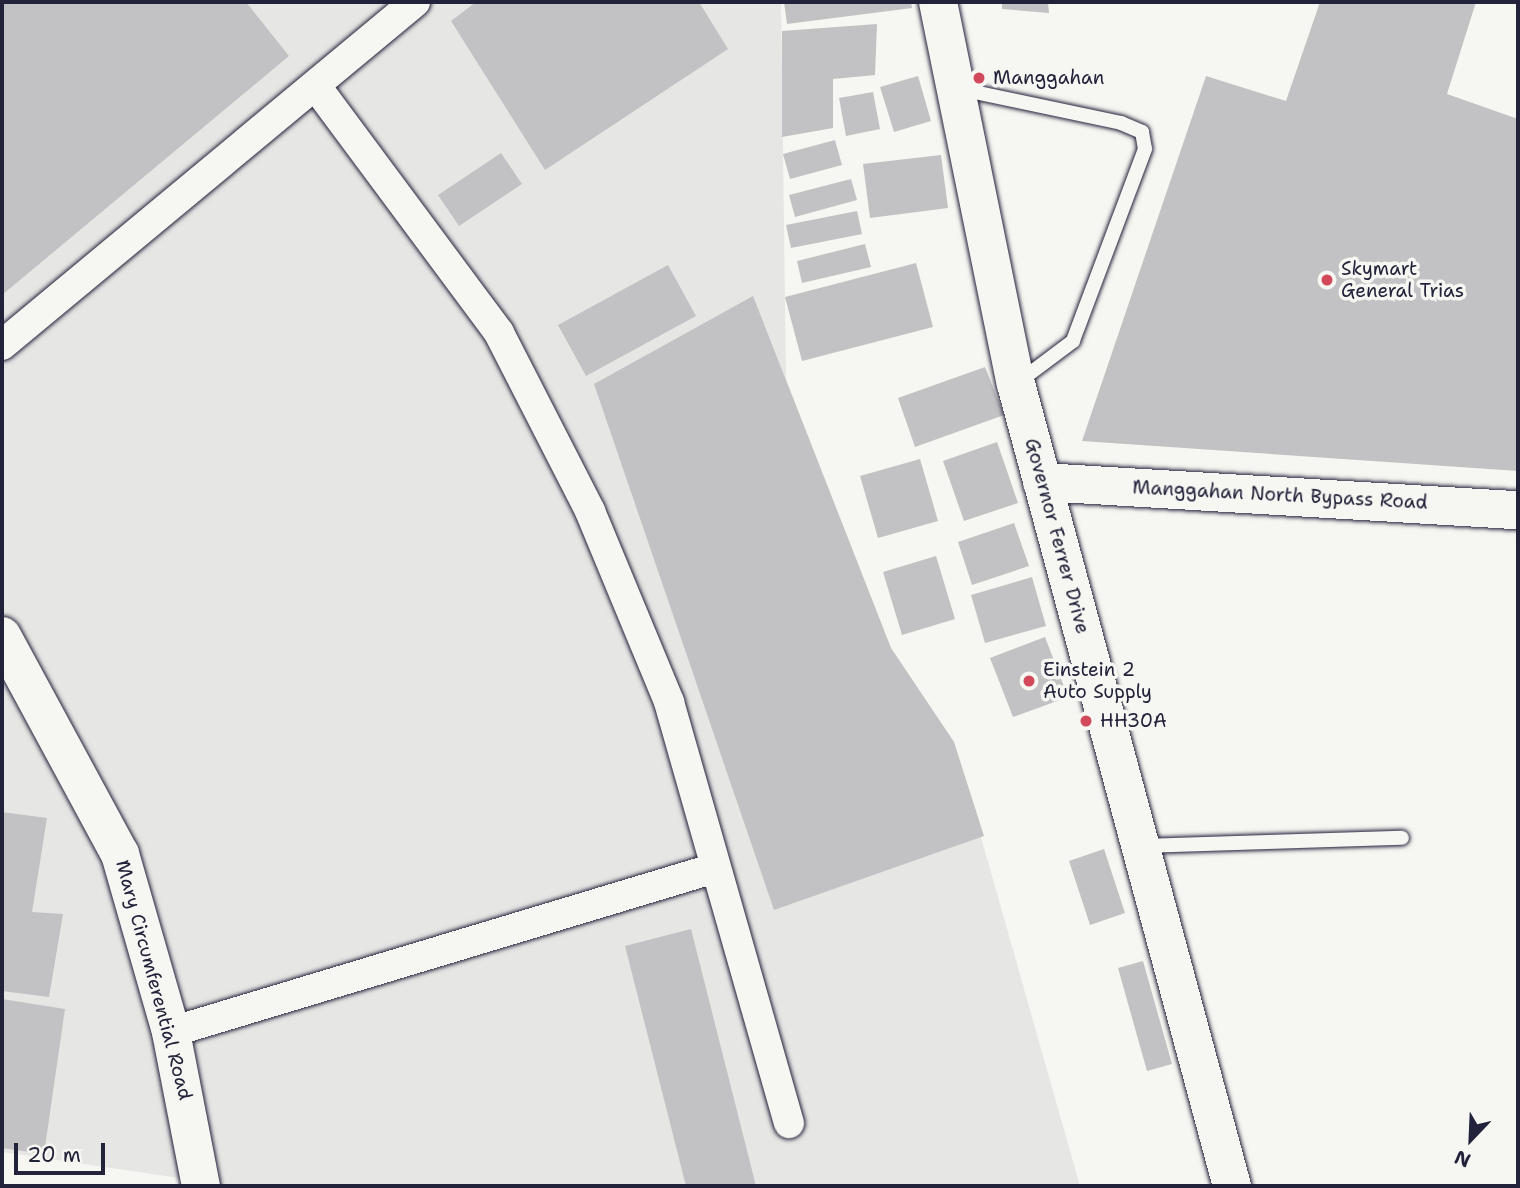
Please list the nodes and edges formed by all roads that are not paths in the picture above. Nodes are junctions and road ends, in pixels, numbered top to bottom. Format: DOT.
graph roads {
  1 [pos="415,2"];
  2 [pos="938,2"];
  3 [pos="951,87"];
  4 [pos="318,89"];
  5 [pos="2,345"];
  6 [pos="1016,384"];
  7 [pos="1042,482"];
  8 [pos="1518,510"];
  9 [pos="2,636"];
  10 [pos="1402,838"];
  11 [pos="1140,846"];
  12 [pos="712,869"];
  13 [pos="171,1032"];
  14 [pos="789,1124"];
  15 [pos="201,1186"];
  16 [pos="1232,1186"];
  1 -- 4 [label="street"];
  2 -- 3 [label="main road, Governor Ferrer Drive"];
  3 -- 6 [label="main road, Governor Ferrer Drive"];
  3 -- 6 [label="lane"];
  4 -- 5 [label="street"];
  4 -- 12 [label="street"];
  6 -- 7 [label="main road, Governor Ferrer Drive"];
  7 -- 8 [label="main road, Manggahan North Bypass Road"];
  7 -- 11 [label="main road, Governor Ferrer Drive"];
  9 -- 13 [label="main road, Mary Circumferential Road"];
  10 -- 11 [label="lane"];
  11 -- 16 [label="main road, Governor Ferrer Drive"];
  12 -- 13 [label="street"];
  12 -- 14 [label="street"];
  13 -- 15 [label="main road, Mary Circumferential Road"];
}
